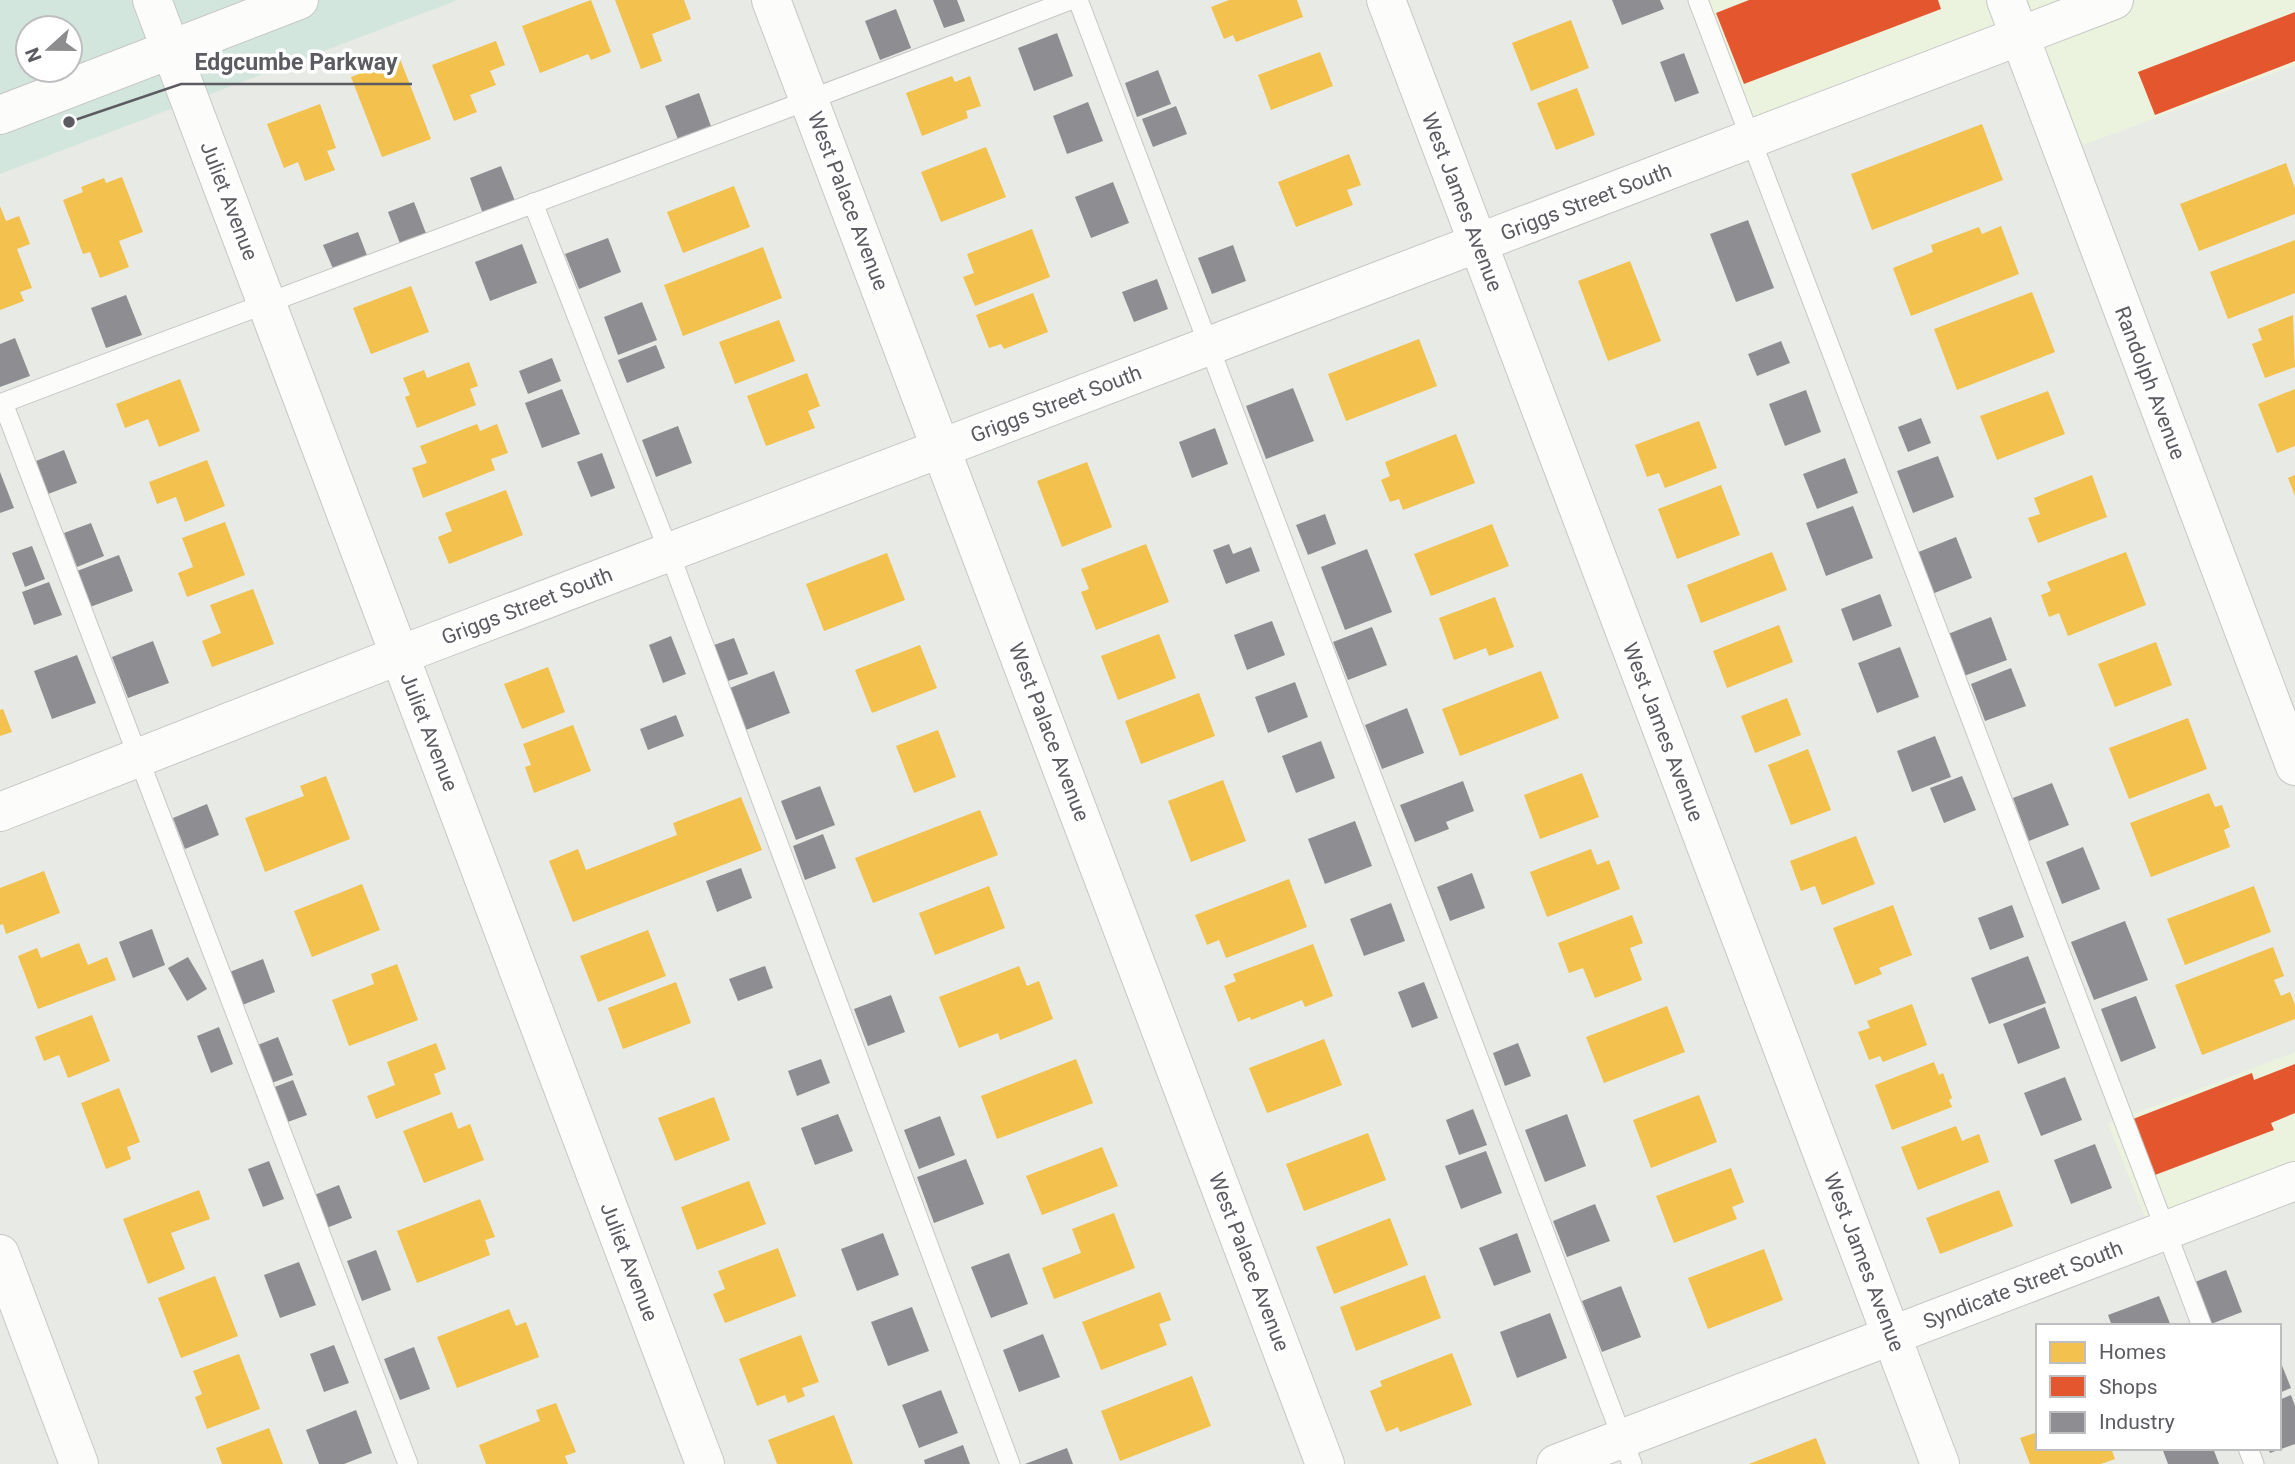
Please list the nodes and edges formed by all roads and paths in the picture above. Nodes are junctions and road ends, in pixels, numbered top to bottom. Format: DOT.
graph roads {
  1 [pos="152,0"];
  2 [pos="299,0"];
  3 [pos="771,0"];
  4 [pos="1070,0"];
  5 [pos="1078,0"];
  6 [pos="1386,0"];
  7 [pos="1698,0"];
  8 [pos="2006,0"];
  9 [pos="2114,0"];
  10 [pos="2019,36"];
  11 [pos="170,50"];
  12 [pos="810,101"];
  13 [pos="0,115"];
  14 [pos="1752,138"];
  15 [pos="533,203"];
  16 [pos="1478,243"];
  17 [pos="267,302"];
  18 [pos="1210,345"];
  19 [pos="1,403"];
  20 [pos="942,448"];
  21 [pos="669,552"];
  22 [pos="400,655"];
  23 [pos="138,759"];
  24 [pos="2295,766"];
  25 [pos="0,811"];
  26 [pos="2295,1181"];
  27 [pos="2166,1230"];
  28 [pos="0,1254"];
  29 [pos="2201,1324"];
  30 [pos="1891,1335"];
  31 [pos="1627,1451"];
  32 [pos="79,1464"];
  33 [pos="408,1464"];
  34 [pos="705,1464"];
  35 [pos="1010,1464"];
  36 [pos="1325,1464"];
  37 [pos="1556,1464"];
  38 [pos="1940,1464"];
  1 -- 11 [label="street, Juliet Avenue"];
  2 -- 11 [label="street"];
  3 -- 12 [label="street, West Palace Avenue"];
  4 -- 12 [label="lane"];
  5 -- 18 [label="lane"];
  6 -- 16 [label="street, West James Avenue"];
  7 -- 14 [label="lane"];
  8 -- 10 [label="street, Randolph Avenue"];
  9 -- 10 [label="street, Griggs Street South"];
  10 -- 14 [label="street, Griggs Street South"];
  10 -- 24 [label="street, Randolph Avenue"];
  11 -- 13 [label="street"];
  11 -- 17 [label="street, Juliet Avenue"];
  12 -- 15 [label="lane"];
  12 -- 20 [label="street, West Palace Avenue"];
  14 -- 16 [label="street, Griggs Street South"];
  14 -- 27 [label="lane"];
  15 -- 17 [label="lane"];
  15 -- 21 [label="lane"];
  16 -- 18 [label="street, Griggs Street South"];
  16 -- 30 [label="street, West James Avenue"];
  17 -- 19 [label="lane"];
  17 -- 22 [label="street, Juliet Avenue"];
  18 -- 20 [label="street, Griggs Street South"];
  18 -- 31 [label="lane"];
  19 -- 23 [label="lane"];
  20 -- 21 [label="street, Griggs Street South"];
  20 -- 36 [label="street, West Palace Avenue"];
  21 -- 22 [label="street, Griggs Street South"];
  21 -- 35 [label="lane"];
  22 -- 23 [label="street, Griggs Street South"];
  22 -- 34 [label="street, Juliet Avenue"];
  23 -- 25 [label="street, Griggs Street South"];
  23 -- 33 [label="lane"];
  26 -- 27 [label="street, Syndicate Street South"];
  27 -- 29 [label="lane"];
  27 -- 30 [label="street, Syndicate Street South"];
  28 -- 32 [label="street"];
  30 -- 31 [label="street, Syndicate Street South"];
  30 -- 38 [label="street, West James Avenue"];
  31 -- 37 [label="street, Syndicate Street South"];
}
